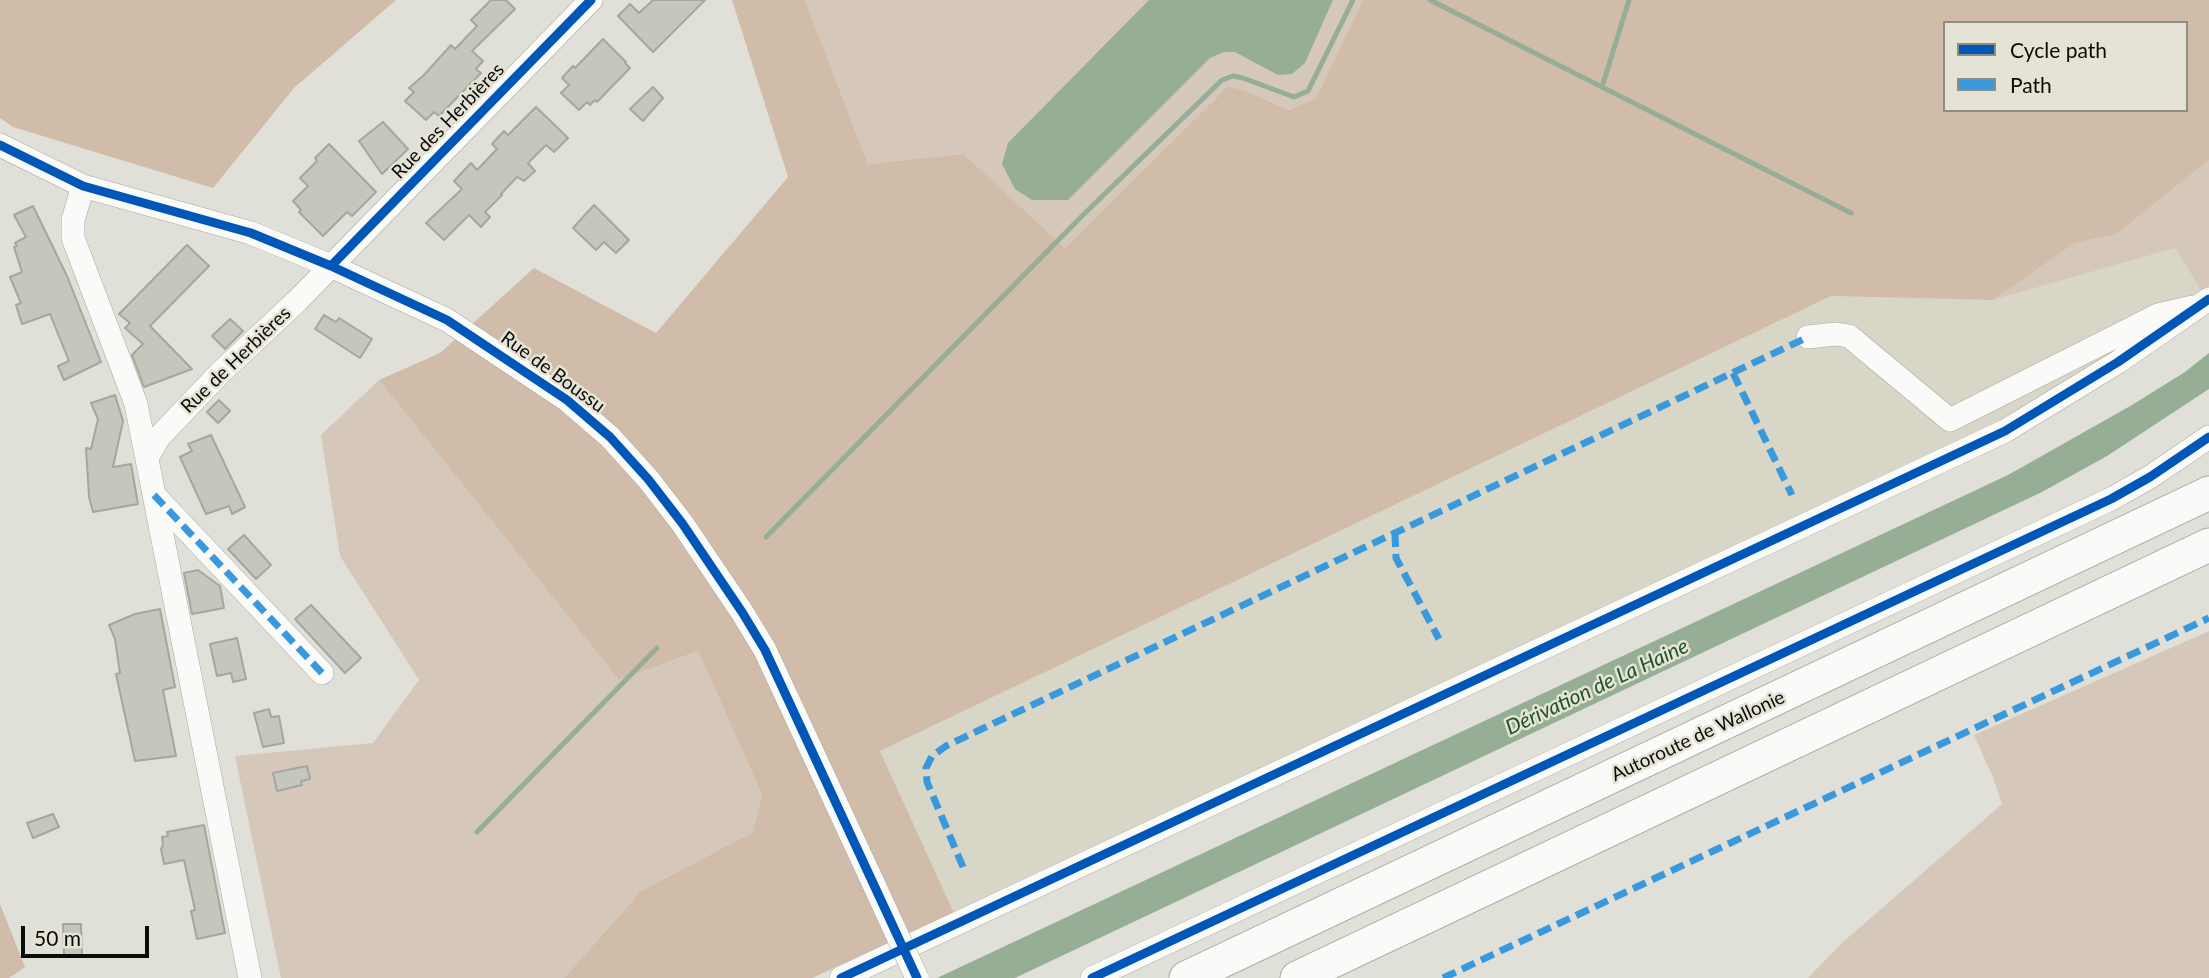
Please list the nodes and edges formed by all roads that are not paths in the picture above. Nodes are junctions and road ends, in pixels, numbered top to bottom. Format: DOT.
graph roads {
  1 [pos="591,0"];
  2 [pos="0,145"];
  3 [pos="83,186"];
  4 [pos="331,265"];
  5 [pos="2204,302"];
  6 [pos="1808,337"];
  7 [pos="2209,437"];
  8 [pos="146,458"];
  9 [pos="2209,493"];
  10 [pos="154,495"];
  11 [pos="2209,545"];
  12 [pos="322,673"];
  13 [pos="250,978"];
  14 [pos="841,978"];
  15 [pos="917,978"];
  16 [pos="1093,978"];
  17 [pos="1186,978"];
  18 [pos="1297,978"];
  1 -- 4 [label="street, Rue des Herbières"];
  2 -- 3 [label="street, Rue de Boussu"];
  3 -- 4 [label="street, Rue de Boussu"];
  3 -- 8 [label="street"];
  4 -- 8 [label="street, Rue de Herbières"];
  4 -- 15 [label="street, Rue de Boussu, bridge"];
  5 -- 6 [label="street"];
  5 -- 14 [label="street"];
  7 -- 16 [label="street"];
  8 -- 10 [label="street"];
  9 -- 17 [label="highway, Autoroute de Wallonie"];
  10 -- 12 [label="street"];
  10 -- 13 [label="street"];
  11 -- 18 [label="highway"];
}
